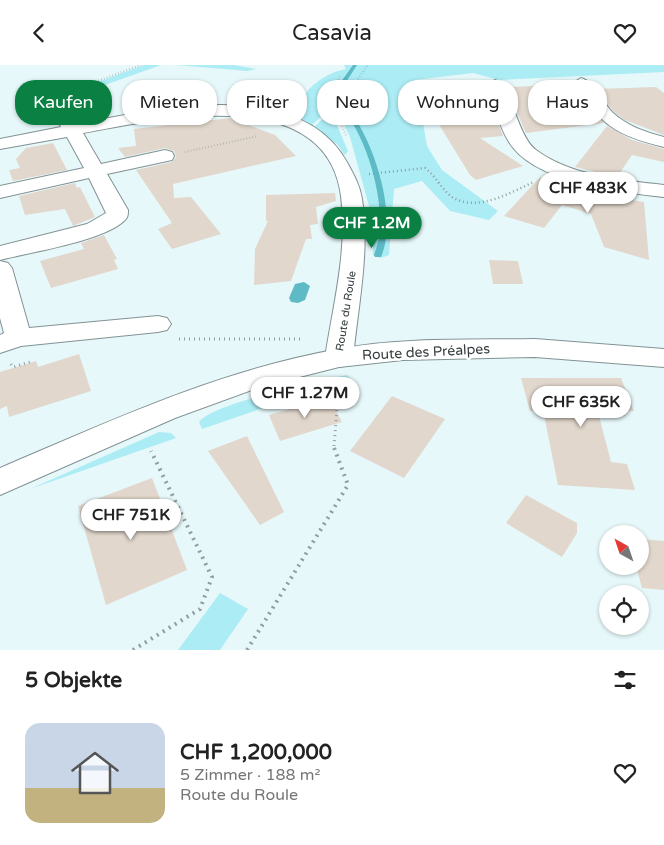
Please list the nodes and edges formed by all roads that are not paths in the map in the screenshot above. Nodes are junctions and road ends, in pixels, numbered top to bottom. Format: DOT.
graph roads {
  1 [pos="607,118"];
  2 [pos="71,125"];
  3 [pos="511,125"];
  4 [pos="74,130"];
  5 [pos="664,142"];
  6 [pos="0,144"];
  7 [pos="165,156"];
  8 [pos="95,171"];
  9 [pos="0,191"];
  10 [pos="664,191"];
  11 [pos="0,253"];
  12 [pos="0,268"];
  13 [pos="158,324"];
  14 [pos="9,341"];
  15 [pos="664,358"];
  16 [pos="339,371"];
  17 [pos="0,482"];
  1 -- 5 [label="street"];
  2 -- 4 [label="street"];
  3 -- 10 [label="street"];
  4 -- 6 [label="street, Route du Roule"];
  4 -- 8 [label="street"];
  4 -- 16 [label="street, Route du Roule"];
  7 -- 8 [label="street"];
  8 -- 9 [label="street"];
  8 -- 11 [label="street"];
  12 -- 14 [label="street"];
  13 -- 14 [label="street"];
  15 -- 16 [label="street, Route des Préalpes"];
  16 -- 17 [label="street, Route des Préalpes"];
}
